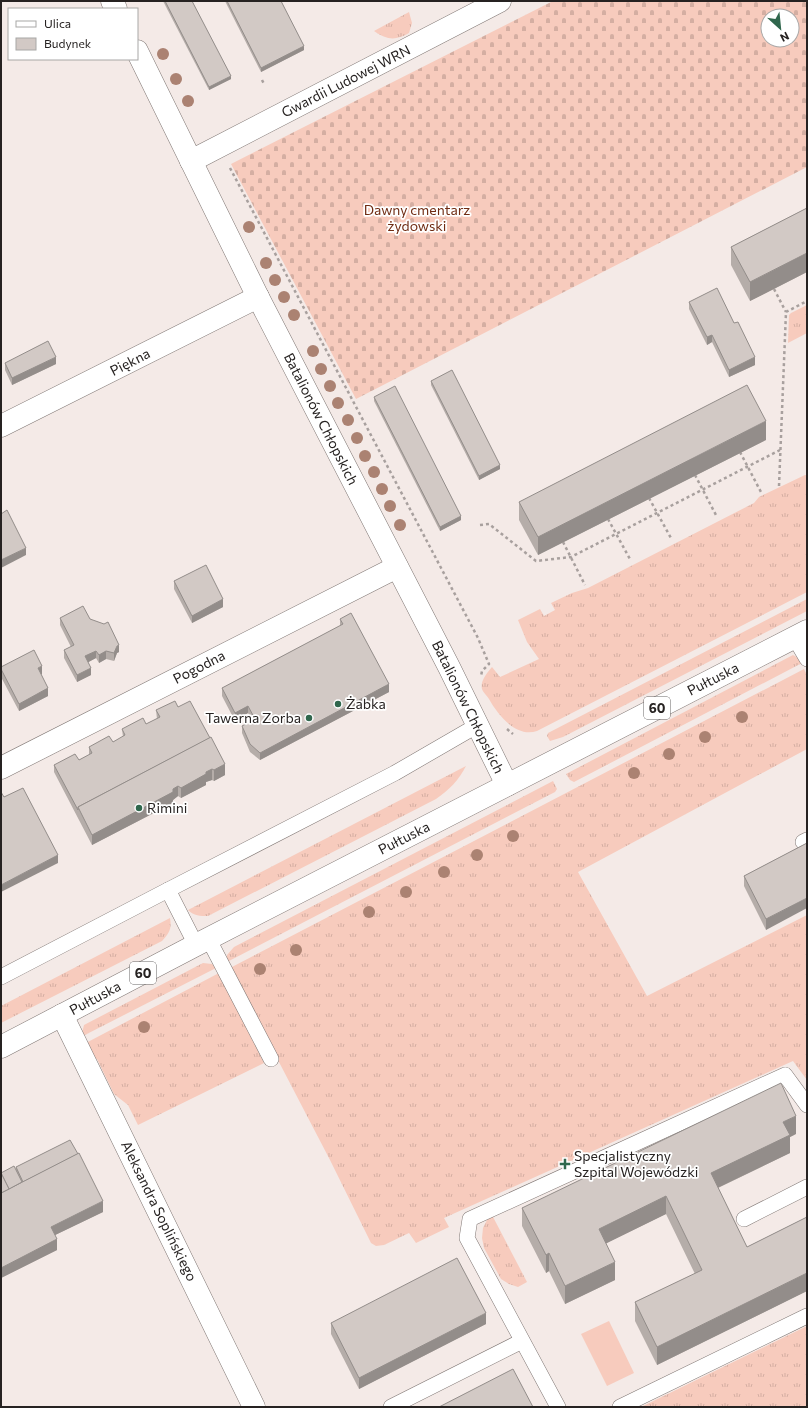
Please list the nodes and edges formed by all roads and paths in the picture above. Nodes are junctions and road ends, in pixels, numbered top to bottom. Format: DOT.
graph roads {
  1 [pos="500,1"];
  2 [pos="138,53"];
  3 [pos="262,80"];
  4 [pos="264,84"];
  5 [pos="191,160"];
  6 [pos="229,165"];
  7 [pos="774,289"];
  8 [pos="258,297"];
  9 [pos="807,301"];
  10 [pos="786,312"];
  11 [pos="1,426"];
  12 [pos="780,450"];
  13 [pos="740,452"];
  14 [pos="747,466"];
  15 [pos="695,475"];
  16 [pos="779,486"];
  17 [pos="703,490"];
  18 [pos="762,494"];
  19 [pos="649,498"];
  20 [pos="657,513"];
  21 [pos="717,517"];
  22 [pos="608,519"];
  23 [pos="480,525"];
  24 [pos="616,534"];
  25 [pos="672,540"];
  26 [pos="563,542"];
  27 [pos="571,557"];
  28 [pos="631,561"];
  29 [pos="397,567"];
  30 [pos="585,585"];
  31 [pos="801,634"];
  32 [pos="807,659"];
  33 [pos="479,682"];
  34 [pos="478,725"];
  35 [pos="503,726"];
  36 [pos="513,734"];
  37 [pos="1,768"];
  38 [pos="507,785"];
  39 [pos="168,890"];
  40 [pos="202,942"];
  41 [pos="1,977"];
  42 [pos="62,1015"];
  43 [pos="1,1047"];
  44 [pos="270,1059"];
  45 [pos="807,1105"];
  46 [pos="807,1187"];
  47 [pos="744,1219"];
  48 [pos="807,1316"];
  49 [pos="522,1341"];
  50 [pos="254,1407"];
  51 [pos="392,1407"];
  52 [pos="558,1407"];
  53 [pos="620,1407"];
  1 -- 5 [label="street, Gwardii Ludowej WRN"];
  2 -- 5 [label="street, Batalionów Chłopskich"];
  3 -- 4 [label="path"];
  5 -- 8 [label="street, Batalionów Chłopskich"];
  6 -- 33 [label="path"];
  7 -- 10 [label="path"];
  8 -- 11 [label="street, Piękna"];
  8 -- 29 [label="street, Batalionów Chłopskich"];
  9 -- 10 [label="path"];
  10 -- 12 [label="path"];
  12 -- 14 [label="path"];
  12 -- 16 [label="path"];
  13 -- 14 [label="path"];
  14 -- 17 [label="path"];
  14 -- 18 [label="path"];
  15 -- 17 [label="path"];
  17 -- 20 [label="path"];
  17 -- 21 [label="path"];
  19 -- 20 [label="path"];
  20 -- 24 [label="path"];
  20 -- 25 [label="path"];
  22 -- 24 [label="path"];
  23 -- 27 [label="path"];
  24 -- 27 [label="path"];
  24 -- 28 [label="path"];
  26 -- 27 [label="path"];
  27 -- 30 [label="path"];
  29 -- 34 [label="street, Batalionów Chłopskich"];
  29 -- 37 [label="street, Pogodna"];
  31 -- 32 [label="lane"];
  31 -- 38 [label="street, Pułtuska / 60"];
  34 -- 38 [label="street, Batalionów Chłopskich"];
  34 -- 39 [label="lane"];
  35 -- 36 [label="path"];
  38 -- 40 [label="street, Pułtuska / 60"];
  39 -- 40 [label="lane"];
  39 -- 41 [label="lane"];
  40 -- 42 [label="street, Pułtuska / 60"];
  40 -- 44 [label="lane"];
  42 -- 43 [label="street, Pułtuska / 60"];
  42 -- 50 [label="street, Aleksandra Soplińskiego"];
  45 -- 49 [label="lane"];
  46 -- 47 [label="lane"];
  48 -- 53 [label="lane"];
  49 -- 51 [label="lane"];
  49 -- 52 [label="lane"];
}
